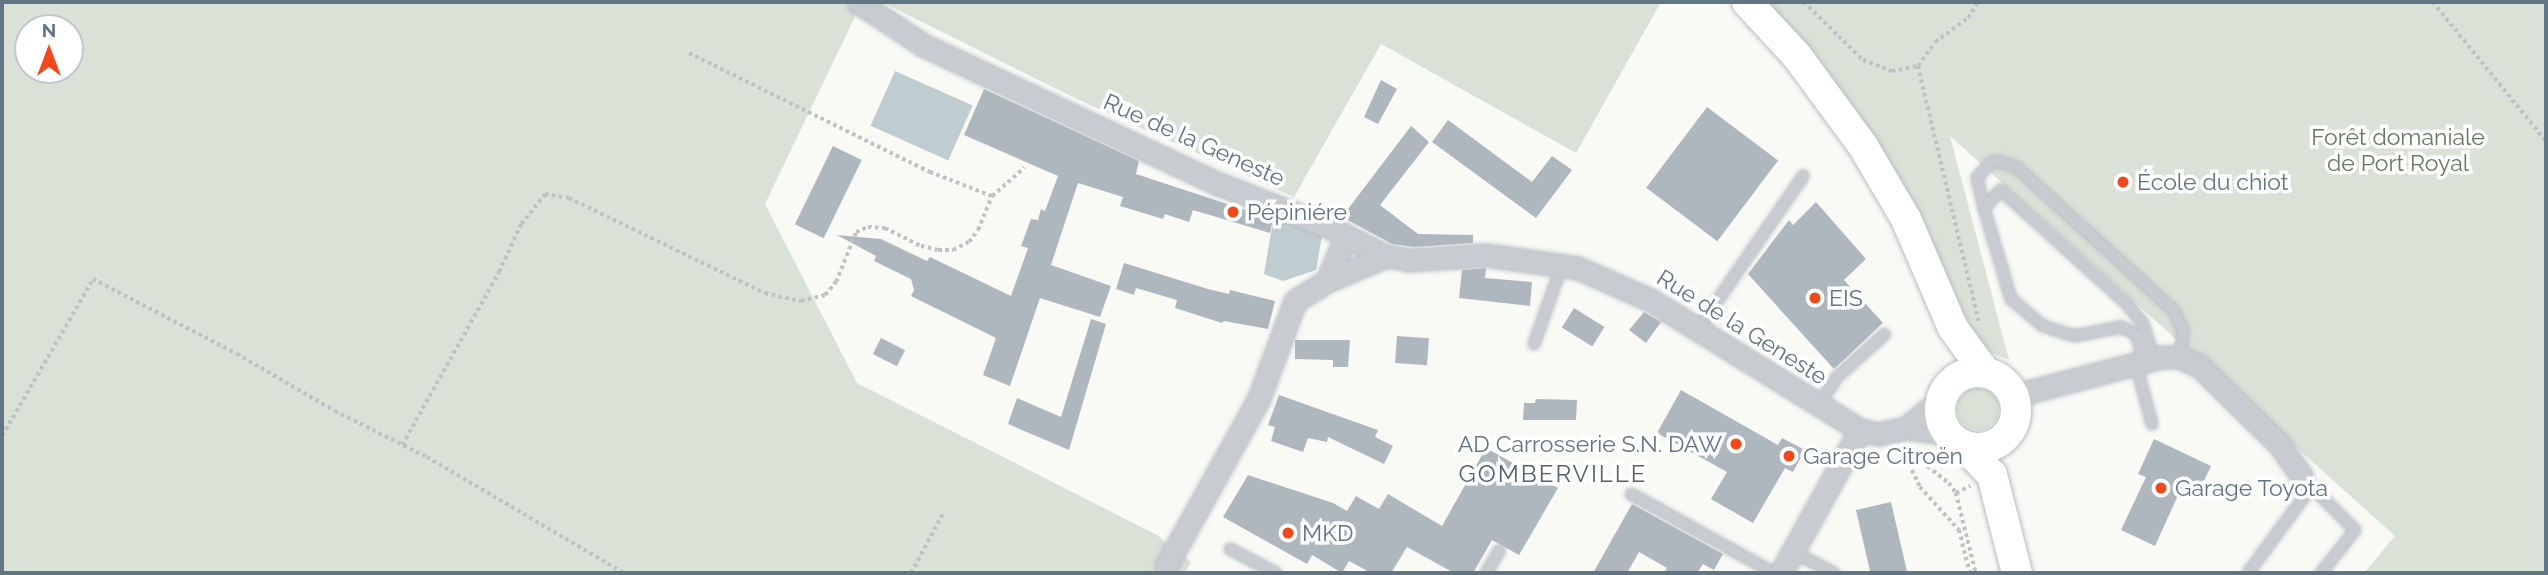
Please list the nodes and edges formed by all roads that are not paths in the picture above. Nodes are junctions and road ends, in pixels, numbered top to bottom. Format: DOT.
graph roads {
  1 [pos="858,2"];
  2 [pos="1747,2"];
  3 [pos="1803,176"];
  4 [pos="1984,208"];
  5 [pos="1346,236"];
  6 [pos="1386,256"];
  7 [pos="1562,265"];
  8 [pos="1327,281"];
  9 [pos="1698,329"];
  10 [pos="1885,334"];
  11 [pos="1959,338"];
  12 [pos="1534,344"];
  13 [pos="2180,357"];
  14 [pos="2145,362"];
  15 [pos="1985,372"];
  16 [pos="1946,391"];
  17 [pos="2013,396"];
  18 [pos="1819,405"];
  19 [pos="2152,424"];
  20 [pos="1906,428"];
  21 [pos="1860,430"];
  22 [pos="1955,439"];
  23 [pos="2003,439"];
  24 [pos="1992,475"];
  25 [pos="2306,481"];
  26 [pos="1630,494"];
  27 [pos="1230,549"];
  28 [pos="1499,551"];
  29 [pos="1793,552"];
  30 [pos="1166,566"];
  31 [pos="1276,573"];
  32 [pos="1486,573"];
  33 [pos="1774,573"];
  34 [pos="1781,573"];
  35 [pos="1834,573"];
  36 [pos="2017,573"];
  37 [pos="2248,573"];
  38 [pos="2321,573"];
  1 -- 5 [label="street, Rue de la Geneste"];
  2 -- 11 [label="main road"];
  3 -- 9 [label="lane"];
  4 -- 13 [label="lane"];
  4 -- 14 [label="lane"];
  4 -- 14 [label="lane"];
  5 -- 6 [label="street, Rue de la Geneste"];
  5 -- 8 [label="street"];
  6 -- 7 [label="street, Rue de la Geneste"];
  6 -- 8 [label="street"];
  7 -- 9 [label="street, Rue de la Geneste"];
  7 -- 12 [label="lane"];
  8 -- 30 [label="street"];
  9 -- 18 [label="street, Rue de la Geneste"];
  10 -- 18 [label="lane"];
  11 -- 15 [label="main road"];
  11 -- 16 [label="main road"];
  13 -- 14 [label="street"];
  13 -- 25 [label="street"];
  14 -- 17 [label="street"];
  14 -- 19 [label="lane"];
  15 -- 16 [label="main road"];
  15 -- 17 [label="main road"];
  16 -- 20 [label="street"];
  16 -- 22 [label="main road"];
  17 -- 23 [label="main road"];
  18 -- 21 [label="street, Rue de la Geneste"];
  20 -- 21 [label="street"];
  20 -- 22 [label="street"];
  21 -- 29 [label="street"];
  22 -- 23 [label="main road"];
  22 -- 24 [label="main road"];
  23 -- 24 [label="main road"];
  24 -- 36 [label="main road"];
  25 -- 37 [label="lane"];
  25 -- 38 [label="lane"];
  26 -- 33 [label="lane"];
  27 -- 31 [label="lane"];
  28 -- 32 [label="lane"];
  29 -- 34 [label="street"];
  29 -- 35 [label="lane"];
}
